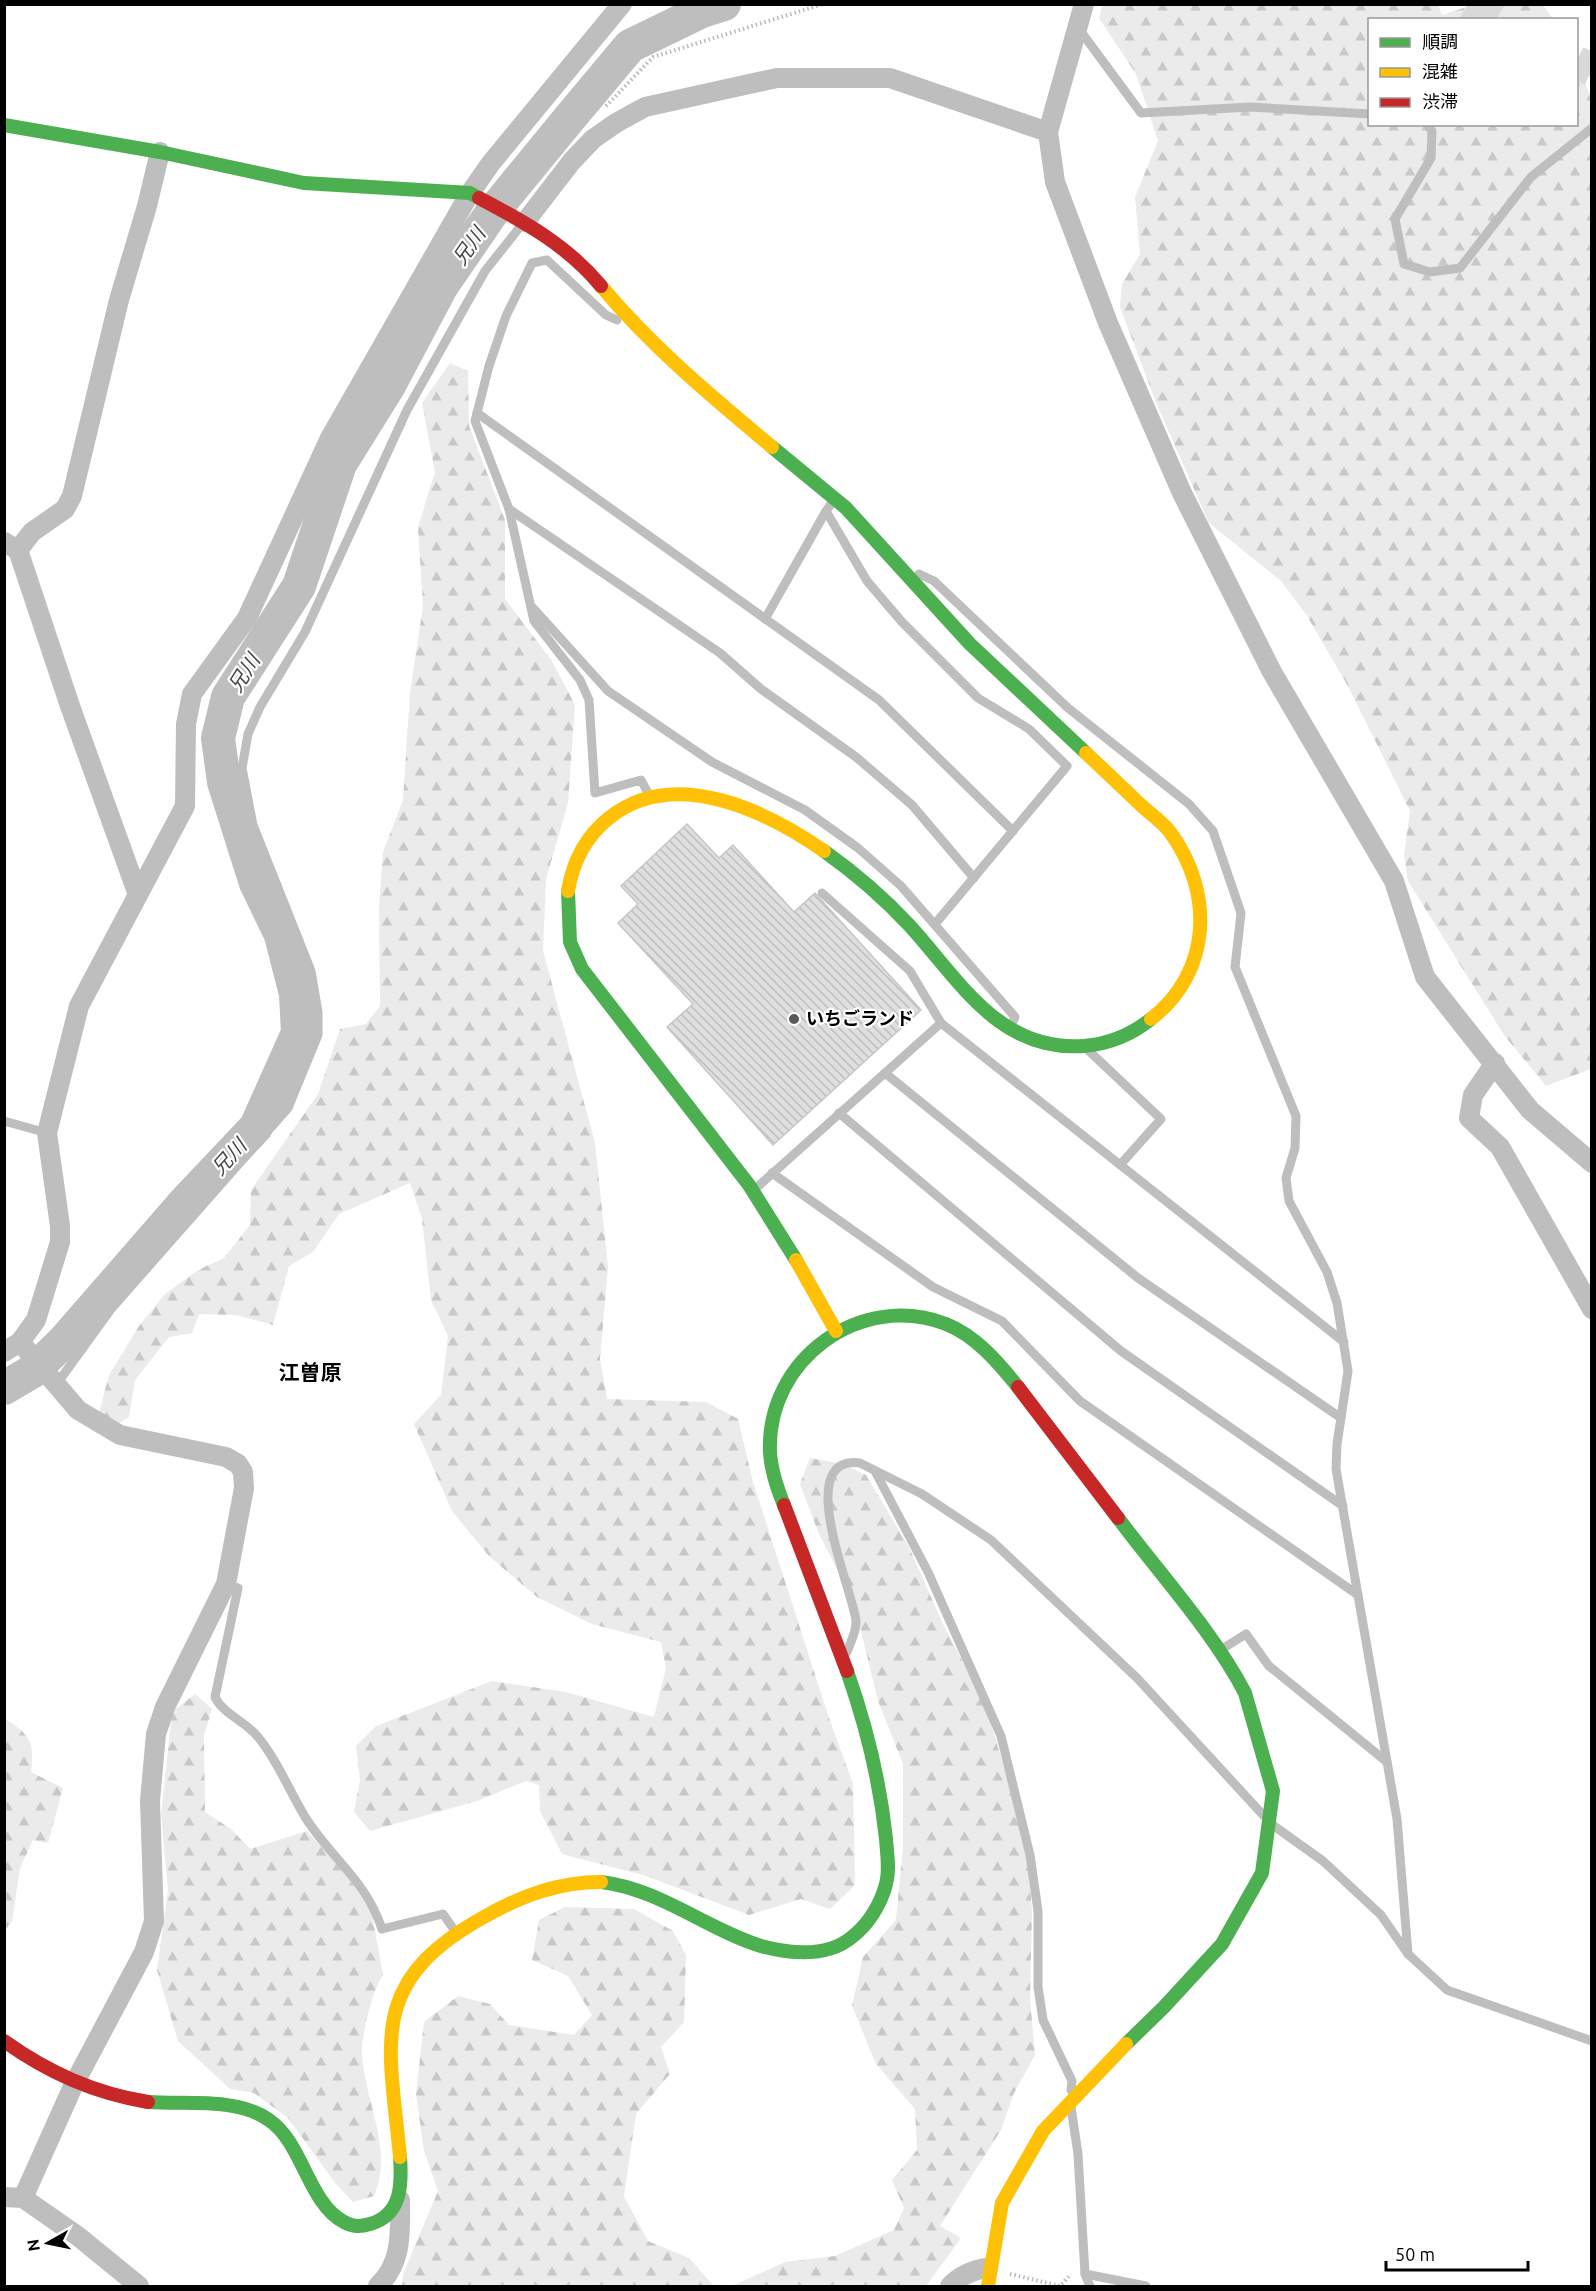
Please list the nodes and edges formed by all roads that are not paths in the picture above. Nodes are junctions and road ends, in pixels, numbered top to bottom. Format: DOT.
graph roads {
  1 [pos="622,4"];
  2 [pos="1084,4"];
  3 [pos="1078,27"];
  4 [pos="1368,114"];
  5 [pos="4,125"];
  6 [pos="1428,126"];
  7 [pos="1592,128"];
  8 [pos="1048,132"];
  9 [pos="160,152"];
  10 [pos="475,195"];
  11 [pos="525,222"];
  12 [pos="682,372"];
  13 [pos="477,413"];
  14 [pos="835,498"];
  15 [pos="509,509"];
  16 [pos="826,511"];
  17 [pos="11,546"];
  18 [pos="901,567"];
  19 [pos="531,606"];
  20 [pos="765,619"];
  21 [pos="1051,722"];
  22 [pos="1038,738"];
  23 [pos="649,795"];
  24 [pos="1013,831"];
  25 [pos="974,878"];
  26 [pos="137,892"];
  27 [pos="822,893"];
  28 [pos="935,924"];
  29 [pos="941,1023"];
  30 [pos="1010,1028"];
  31 [pos="1084,1046"];
  32 [pos="1495,1063"];
  33 [pos="885,1073"];
  34 [pos="839,1113"];
  35 [pos="4,1121"];
  36 [pos="47,1133"];
  37 [pos="1592,1163"];
  38 [pos="1120,1165"];
  39 [pos="772,1173"];
  40 [pos="753,1190"];
  41 [pos="1592,1309"];
  42 [pos="836,1332"];
  43 [pos="1344,1342"];
  44 [pos="18,1350"];
  45 [pos="55,1386"];
  46 [pos="1341,1418"];
  47 [pos="876,1473"];
  48 [pos="1343,1506"];
  49 [pos="226,1584"];
  50 [pos="1358,1594"];
  51 [pos="1218,1651"];
  52 [pos="843,1662"];
  53 [pos="1387,1762"];
  54 [pos="1274,1826"];
  55 [pos="456,1933"];
  56 [pos="1408,1954"];
  57 [pos="4,2041"];
  58 [pos="1592,2041"];
  59 [pos="74,2084"];
  60 [pos="1070,2102"];
  61 [pos="14,2197"];
  62 [pos="400,2199"];
  63 [pos="1085,2274"];
  64 [pos="988,2277"];
  65 [pos="139,2286"];
  66 [pos="378,2286"];
  67 [pos="950,2286"];
  68 [pos="1090,2286"];
  69 [pos="1146,2286"];
  1 -- 10 [label="street"];
  2 -- 3 [label="street"];
  3 -- 4 [label="lane"];
  3 -- 8 [label="street"];
  5 -- 9 [label="street"];
  6 -- 7 [label="lane"];
  8 -- 11 [label="street"];
  8 -- 32 [label="street"];
  9 -- 10 [label="street"];
  9 -- 17 [label="street"];
  10 -- 11 [label="street"];
  10 -- 26 [label="street"];
  11 -- 12 [label="street"];
  11 -- 45 [label="lane"];
  12 -- 13 [label="lane"];
  12 -- 14 [label="street"];
  13 -- 15 [label="lane"];
  13 -- 20 [label="lane"];
  14 -- 16 [label="lane"];
  14 -- 18 [label="street"];
  15 -- 19 [label="lane"];
  15 -- 25 [label="lane"];
  16 -- 20 [label="lane"];
  16 -- 22 [label="lane"];
  17 -- 26 [label="street"];
  18 -- 21 [label="street"];
  18 -- 43 [label="lane"];
  19 -- 23 [label="lane"];
  19 -- 28 [label="lane"];
  20 -- 24 [label="lane"];
  21 -- 22 [label="lane"];
  21 -- 31 [label="street"];
  22 -- 24 [label="lane"];
  23 -- 30 [label="street"];
  23 -- 40 [label="street"];
  24 -- 25 [label="lane"];
  25 -- 28 [label="lane"];
  26 -- 36 [label="street"];
  27 -- 29 [label="lane"];
  28 -- 30 [label="lane"];
  29 -- 33 [label="lane"];
  29 -- 38 [label="lane"];
  30 -- 31 [label="street"];
  31 -- 38 [label="lane"];
  32 -- 37 [label="street"];
  32 -- 41 [label="street"];
  33 -- 34 [label="lane"];
  33 -- 46 [label="lane"];
  34 -- 39 [label="lane"];
  34 -- 48 [label="lane"];
  35 -- 36 [label="lane"];
  36 -- 44 [label="street"];
  38 -- 43 [label="lane"];
  39 -- 40 [label="lane"];
  39 -- 50 [label="lane"];
  40 -- 42 [label="street"];
  42 -- 51 [label="street"];
  42 -- 52 [label="street"];
  43 -- 46 [label="lane"];
  44 -- 45 [label="street"];
  45 -- 49 [label="street"];
  46 -- 48 [label="lane"];
  47 -- 52 [label="lane"];
  47 -- 54 [label="lane"];
  47 -- 60 [label="lane"];
  48 -- 50 [label="lane"];
  49 -- 55 [label="lane"];
  49 -- 59 [label="street"];
  50 -- 53 [label="lane"];
  51 -- 53 [label="lane"];
  51 -- 54 [label="street"];
  52 -- 55 [label="street"];
  53 -- 56 [label="lane"];
  54 -- 56 [label="lane"];
  54 -- 60 [label="street"];
  55 -- 62 [label="street"];
  56 -- 58 [label="lane"];
  57 -- 59 [label="street"];
  59 -- 61 [label="street"];
  59 -- 62 [label="street"];
  60 -- 63 [label="lane"];
  60 -- 64 [label="street"];
  61 -- 65 [label="street"];
  62 -- 66 [label="street"];
  63 -- 68 [label="lane"];
  63 -- 69 [label="lane"];
  64 -- 67 [label="street"];
}
